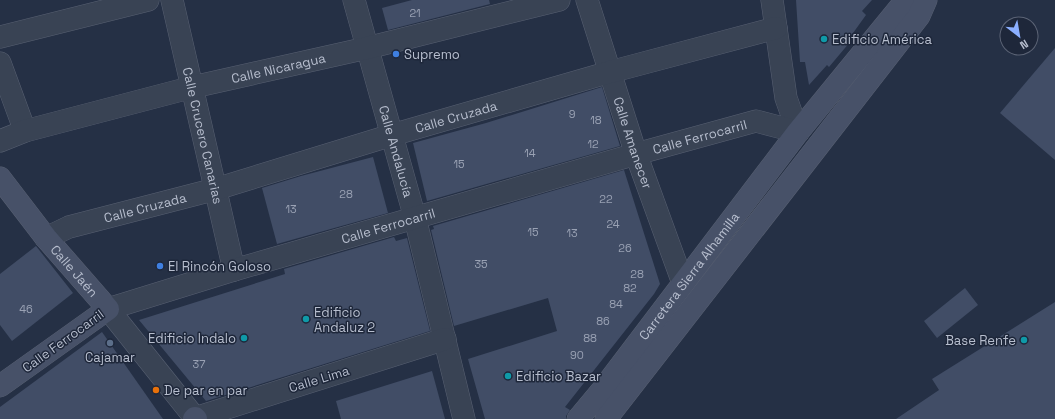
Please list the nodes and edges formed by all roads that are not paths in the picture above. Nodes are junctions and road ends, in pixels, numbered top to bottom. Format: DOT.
graph roads {
  1 [pos="148,0"];
  2 [pos="172,0"];
  3 [pos="354,0"];
  4 [pos="559,0"];
  5 [pos="587,0"];
  6 [pos="772,0"];
  7 [pos="906,0"];
  8 [pos="926,0"];
  9 [pos="776,28"];
  10 [pos="0,37"];
  11 [pos="367,48"];
  12 [pos="0,63"];
  13 [pos="610,72"];
  14 [pos="193,87"];
  15 [pos="25,131"];
  16 [pos="798,132"];
  17 [pos="392,136"];
  18 [pos="0,141"];
  19 [pos="636,154"];
  20 [pos="0,178"];
  21 [pos="216,189"];
  22 [pos="415,218"];
  23 [pos="46,238"];
  24 [pos="728,263"];
  25 [pos="234,270"];
  26 [pos="683,283"];
  27 [pos="108,309"];
  28 [pos="445,339"];
  29 [pos="0,386"];
  30 [pos="629,390"];
  31 [pos="195,419"];
  32 [pos="464,419"];
  33 [pos="578,419"];
  34 [pos="594,419"];
  35 [pos="606,419"];
  1 -- 10 [label="street"];
  2 -- 14 [label="street, Calle Crucero Canarias"];
  3 -- 11 [label="street, Calle Andalucía"];
  4 -- 11 [label="street, Calle Nicaragua"];
  5 -- 13 [label="street, Calle Amanecer"];
  6 -- 9 [label="street"];
  7 -- 16 [label="main road, Carretera Sierra Alhamilla"];
  8 -- 24 [label="main road, Carretera Sierra Alhamilla"];
  9 -- 13 [label="street, Calle Cruzada"];
  9 -- 16 [label="street"];
  11 -- 14 [label="street, Calle Nicaragua"];
  11 -- 17 [label="street, Calle Andalucía"];
  12 -- 15 [label="street"];
  13 -- 17 [label="street, Calle Cruzada"];
  13 -- 19 [label="street, Calle Amanecer"];
  14 -- 15 [label="street, Calle Nicaragua"];
  14 -- 21 [label="street, Calle Crucero Canarias"];
  15 -- 18 [label="street, Calle Nicaragua"];
  16 -- 19 [label="street, Calle Ferrocarril"];
  16 -- 24 [label="main road, Carretera Sierra Alhamilla"];
  16 -- 26 [label="main road, Carretera Sierra Alhamilla"];
  17 -- 21 [label="street, Calle Cruzada"];
  17 -- 22 [label="street, Calle Andalucía"];
  19 -- 22 [label="street, Calle Ferrocarril"];
  19 -- 26 [label="street, Calle Amanecer"];
  20 -- 23 [label="main road, Calle Jaén"];
  21 -- 23 [label="street, Calle Cruzada"];
  21 -- 25 [label="street, Calle Crucero Canarias"];
  22 -- 25 [label="street, Calle Ferrocarril"];
  22 -- 28 [label="street, Calle Andalucía"];
  23 -- 27 [label="main road, Calle Jaén"];
  24 -- 30 [label="main road, Carretera Sierra Alhamilla"];
  25 -- 27 [label="street, Calle Ferrocarril"];
  26 -- 33 [label="main road, Carretera Sierra Alhamilla"];
  27 -- 29 [label="main road, Calle Ferrocarril"];
  27 -- 31 [label="street, Calle Jaén"];
  28 -- 31 [label="street, Calle Lima"];
  28 -- 32 [label="street, Calle Andalucía"];
  30 -- 34 [label="main road, Carretera Sierra Alhamilla"];
  30 -- 35 [label="main road, Carretera Sierra Alhamilla"];
}
